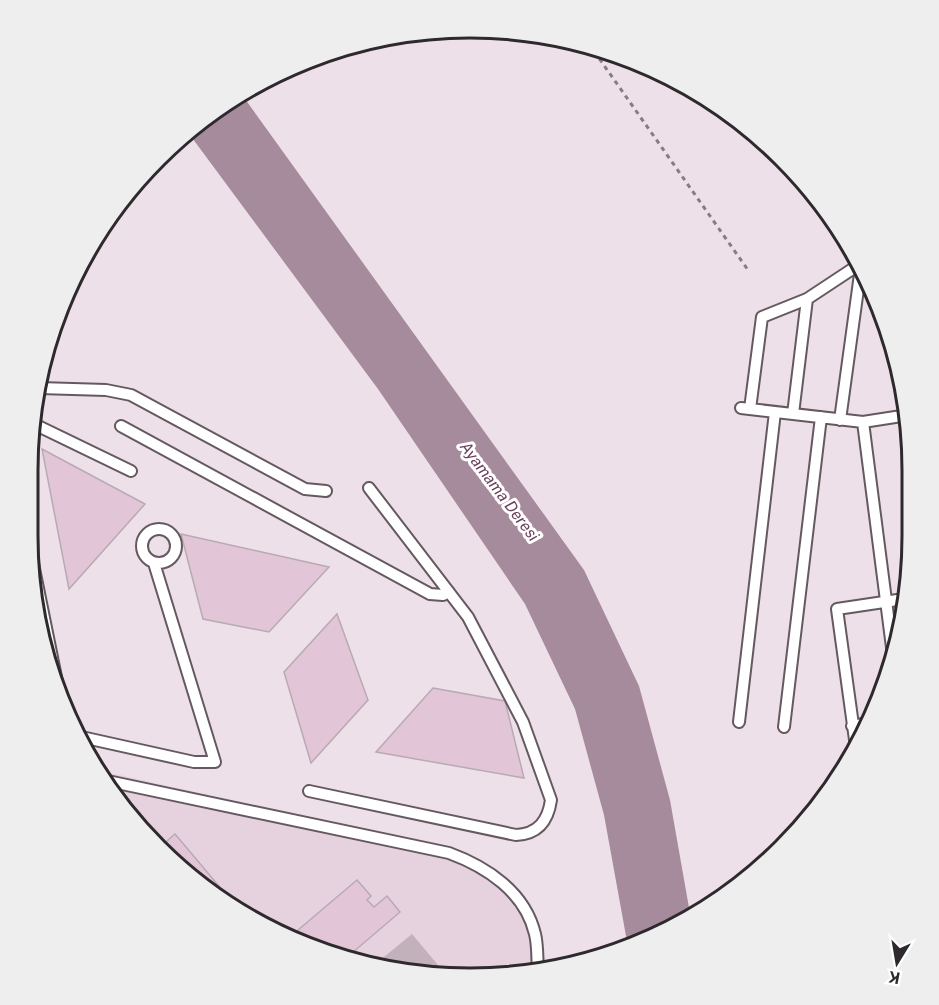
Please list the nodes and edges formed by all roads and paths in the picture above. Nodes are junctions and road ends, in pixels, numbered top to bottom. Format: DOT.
graph roads {
  1 [pos="598,57"];
  2 [pos="748,270"];
  3 [pos="853,271"];
  4 [pos="859,282"];
  5 [pos="807,299"];
  6 [pos="45,388"];
  7 [pos="775,412"];
  8 [pos="793,414"];
  9 [pos="898,416"];
  10 [pos="821,417"];
  11 [pos="840,420"];
  12 [pos="863,422"];
  13 [pos="121,426"];
  14 [pos="40,427"];
  15 [pos="131,471"];
  16 [pos="369,488"];
  17 [pos="326,490"];
  18 [pos="154,563"];
  19 [pos="449,592"];
  20 [pos="897,600"];
  21 [pos="886,601"];
  22 [pos="890,631"];
  23 [pos="739,722"];
  24 [pos="858,725"];
  25 [pos="852,726"];
  26 [pos="784,727"];
  27 [pos="853,734"];
  28 [pos="88,739"];
  29 [pos="115,783"];
  30 [pos="309,791"];
  31 [pos="537,962"];
  1 -- 2 [label="path"];
  3 -- 5 [label="lane"];
  4 -- 11 [label="lane"];
  5 -- 7 [label="lane"];
  5 -- 8 [label="lane"];
  6 -- 17 [label="lane"];
  7 -- 8 [label="lane"];
  7 -- 23 [label="lane"];
  8 -- 10 [label="lane"];
  9 -- 12 [label="lane"];
  10 -- 11 [label="lane"];
  10 -- 26 [label="lane"];
  11 -- 12 [label="lane"];
  12 -- 21 [label="lane"];
  13 -- 19 [label="lane"];
  14 -- 15 [label="lane"];
  16 -- 19 [label="lane"];
  18 -- 28 [label="lane"];
  19 -- 30 [label="lane"];
  20 -- 21 [label="lane"];
  21 -- 22 [label="lane"];
  21 -- 25 [label="lane"];
  24 -- 25 [label="lane"];
  25 -- 27 [label="lane"];
  29 -- 31 [label="lane"];
}
